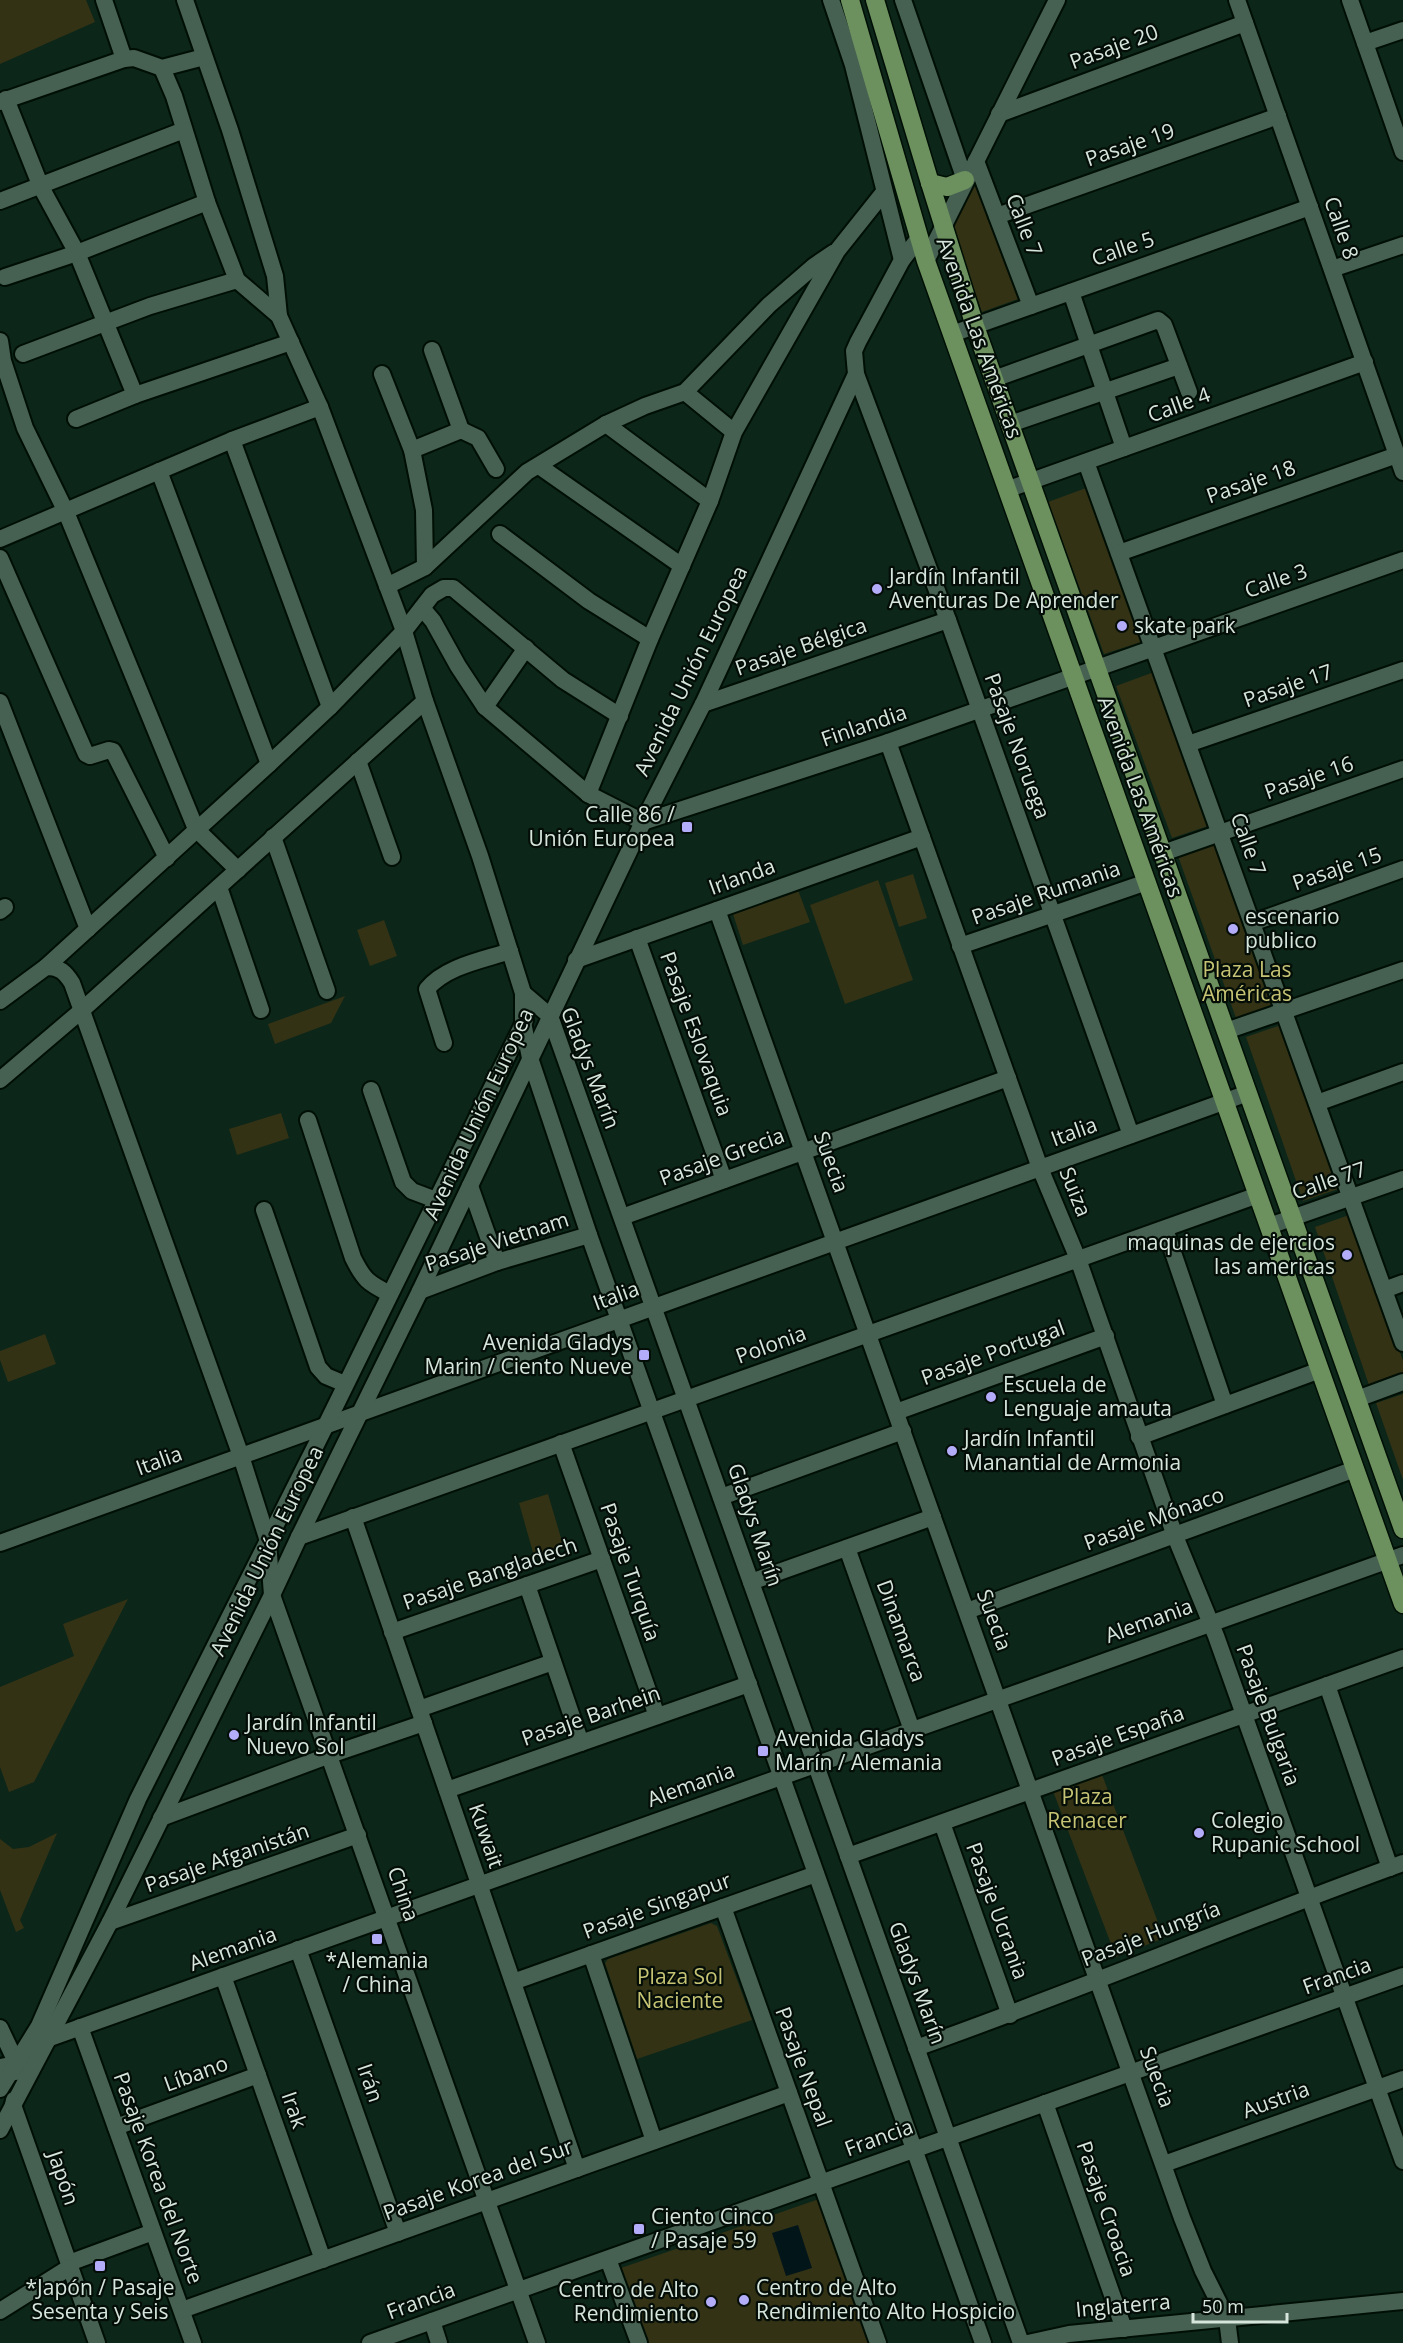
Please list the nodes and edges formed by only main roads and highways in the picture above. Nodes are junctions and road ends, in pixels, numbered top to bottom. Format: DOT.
graph roads {
  1 [pos="850,0"];
  2 [pos="875,0"];
  3 [pos="965,180"];
  4 [pos="930,183"];
  5 [pos="1403,1528"];
  6 [pos="1395,1557"];
  7 [pos="1403,1604"];
  1 -- 6 [label="main road, Avenida Las Américas"];
  2 -- 4 [label="main road, Avenida Las Américas"];
  3 -- 4 [label="main road"];
  4 -- 5 [label="main road, Avenida Las Américas"];
  6 -- 7 [label="main road, Avenida Las Américas"];
}
